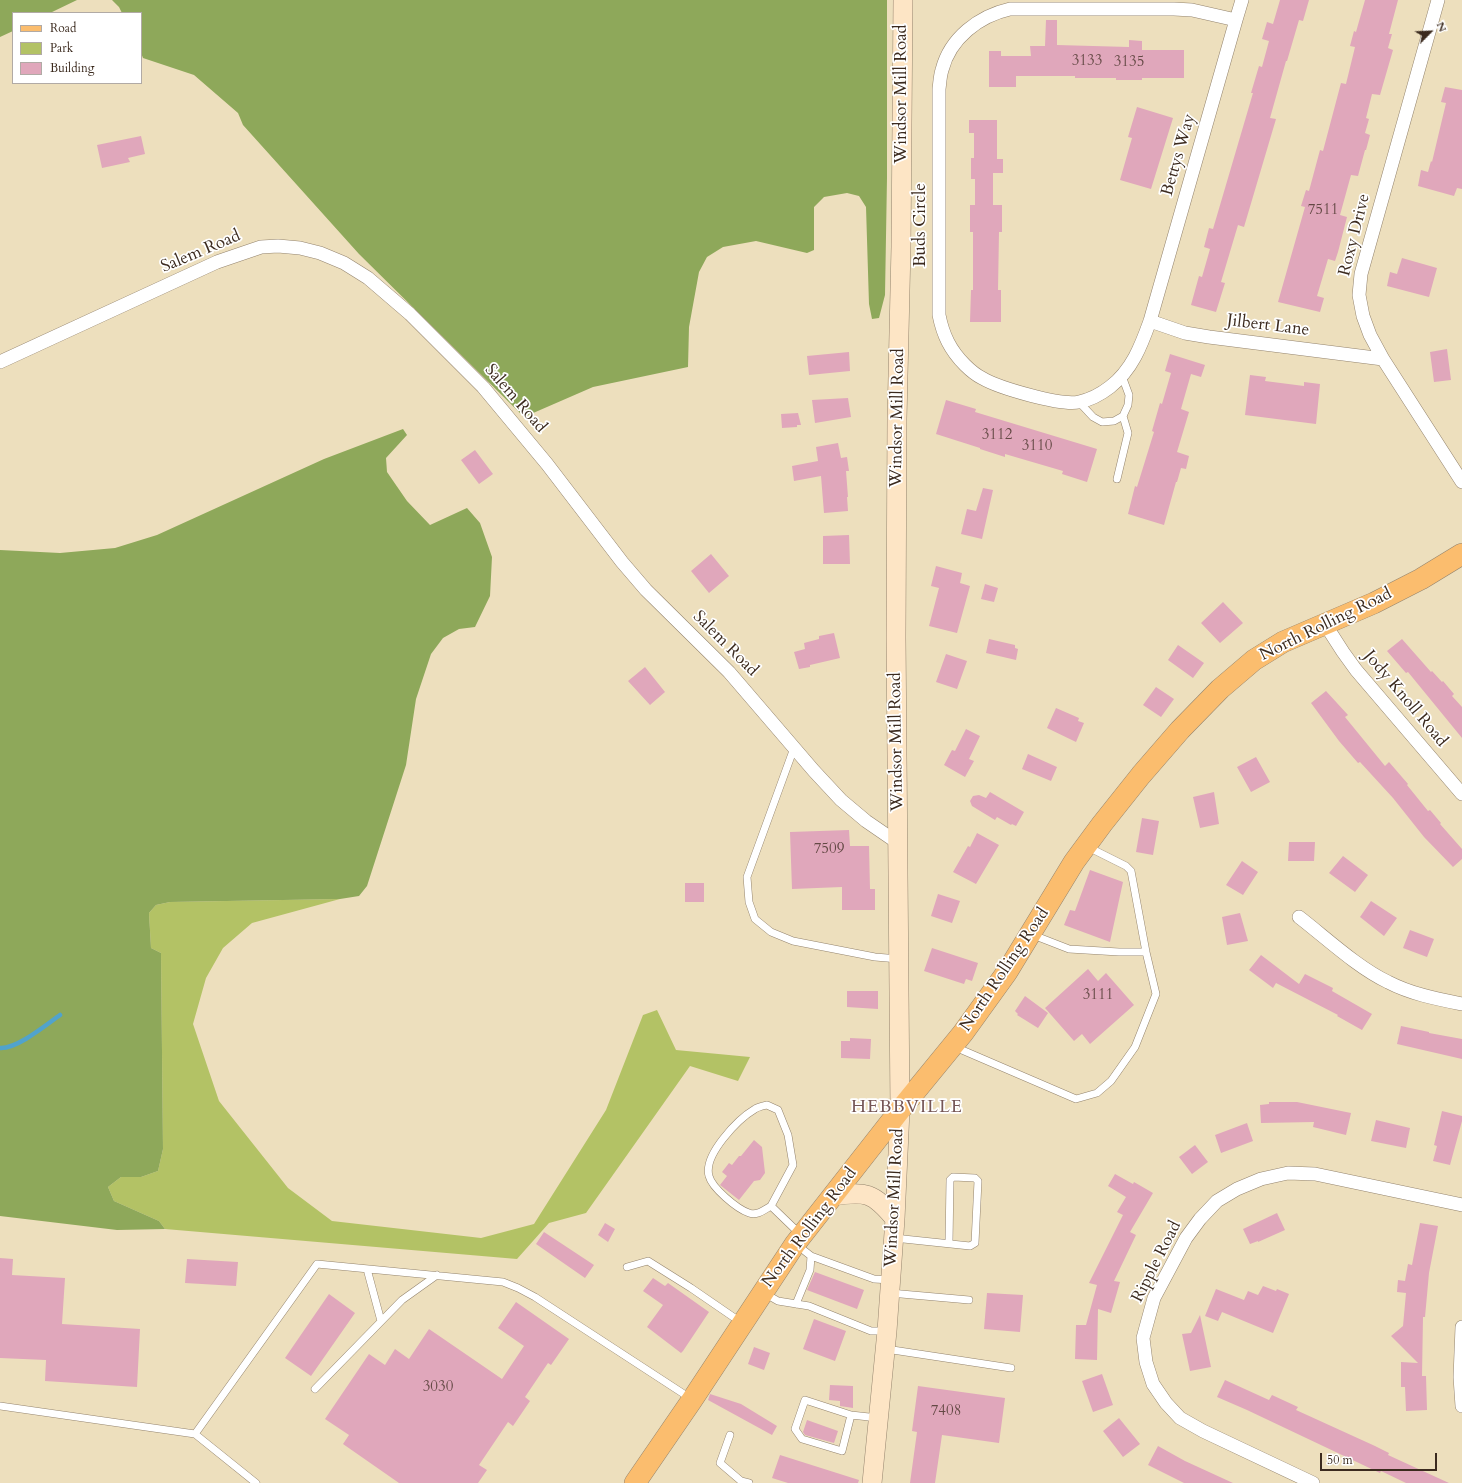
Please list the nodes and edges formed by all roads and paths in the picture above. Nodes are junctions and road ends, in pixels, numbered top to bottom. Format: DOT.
graph roads {
  1 [pos="903,0"];
  2 [pos="1242,0"];
  3 [pos="1438,0"];
  4 [pos="1236,20"];
  5 [pos="1150,321"];
  6 [pos="1383,358"];
  7 [pos="0,362"];
  8 [pos="1122,376"];
  9 [pos="1079,402"];
  10 [pos="1123,416"];
  11 [pos="1117,479"];
  12 [pos="1462,482"];
  13 [pos="1462,554"];
  14 [pos="1325,624"];
  15 [pos="794,748"];
  16 [pos="1462,794"];
  17 [pos="898,843"];
  18 [pos="1086,846"];
  19 [pos="1299,917"];
  20 [pos="1031,934"];
  21 [pos="1146,952"];
  22 [pos="899,959"];
  23 [pos="1462,1004"];
  24 [pos="952,1046"];
  25 [pos="900,1110"];
  26 [pos="832,1196"];
  27 [pos="1462,1205"];
  28 [pos="771,1206"];
  29 [pos="895,1219"];
  30 [pos="894,1238"];
  31 [pos="949,1243"];
  32 [pos="802,1245"];
  33 [pos="627,1267"];
  34 [pos="367,1269"];
  35 [pos="437,1275"];
  36 [pos="890,1287"];
  37 [pos="762,1292"];
  38 [pos="969,1300"];
  39 [pos="796,1304"];
  40 [pos="381,1321"];
  41 [pos="742,1323"];
  42 [pos="1462,1327"];
  43 [pos="887,1340"];
  44 [pos="1011,1368"];
  45 [pos="316,1389"];
  46 [pos="692,1400"];
  47 [pos="0,1406"];
  48 [pos="1462,1406"];
  49 [pos="851,1415"];
  50 [pos="879,1418"];
  51 [pos="195,1434"];
  52 [pos="730,1435"];
  53 [pos="256,1483"];
  54 [pos="635,1483"];
  55 [pos="749,1483"];
  56 [pos="872,1483"];
  57 [pos="1313,1483"];
  1 -- 17 [label="main road, Windsor Mill Road"];
  2 -- 4 [label="street, Bettys Way"];
  3 -- 6 [label="street, Roxy Drive"];
  4 -- 5 [label="street, Bettys Way"];
  4 -- 9 [label="street, Buds Circle"];
  5 -- 6 [label="street, Jilbert Lane"];
  5 -- 8 [label="street, Buds Circle"];
  6 -- 12 [label="street, Roxy Drive"];
  7 -- 15 [label="street, Salem Road"];
  8 -- 9 [label="street, Buds Circle"];
  8 -- 10 [label="lane"];
  9 -- 10 [label="lane"];
  10 -- 11 [label="lane"];
  13 -- 14 [label="main road, North Rolling Road"];
  14 -- 16 [label="street, Jody Knoll Road"];
  14 -- 18 [label="main road, North Rolling Road"];
  15 -- 17 [label="street, Salem Road"];
  15 -- 22 [label="lane"];
  17 -- 22 [label="main road, Windsor Mill Road"];
  18 -- 20 [label="main road, North Rolling Road"];
  18 -- 21 [label="lane"];
  19 -- 23 [label="street"];
  20 -- 21 [label="lane"];
  20 -- 24 [label="main road, North Rolling Road"];
  21 -- 24 [label="lane"];
  22 -- 25 [label="main road, Windsor Mill Road"];
  24 -- 25 [label="main road, North Rolling Road"];
  25 -- 26 [label="main road, North Rolling Road"];
  25 -- 29 [label="main road, Windsor Mill Road"];
  26 -- 29 [label="main road"];
  26 -- 32 [label="main road, North Rolling Road"];
  27 -- 57 [label="street, Ripple Road"];
  28 -- 28 [label="lane"];
  28 -- 32 [label="lane"];
  29 -- 30 [label="main road, Windsor Mill Road"];
  30 -- 31 [label="lane"];
  30 -- 36 [label="main road, Windsor Mill Road"];
  31 -- 31 [label="lane"];
  32 -- 36 [label="lane"];
  32 -- 37 [label="main road, North Rolling Road"];
  32 -- 39 [label="lane"];
  33 -- 41 [label="lane"];
  34 -- 35 [label="lane"];
  34 -- 40 [label="lane"];
  34 -- 51 [label="lane"];
  35 -- 40 [label="lane"];
  35 -- 46 [label="lane"];
  36 -- 38 [label="lane"];
  36 -- 43 [label="main road, Windsor Mill Road"];
  37 -- 39 [label="lane"];
  37 -- 41 [label="main road, North Rolling Road"];
  39 -- 43 [label="lane"];
  40 -- 45 [label="lane"];
  41 -- 46 [label="main road, North Rolling Road"];
  42 -- 48 [label="street"];
  43 -- 44 [label="lane"];
  43 -- 50 [label="main road, Windsor Mill Road"];
  46 -- 54 [label="main road, North Rolling Road"];
  47 -- 51 [label="lane"];
  49 -- 49 [label="lane"];
  49 -- 50 [label="lane"];
  50 -- 56 [label="main road, Windsor Mill Road"];
  51 -- 53 [label="lane"];
  52 -- 55 [label="lane"];
}
